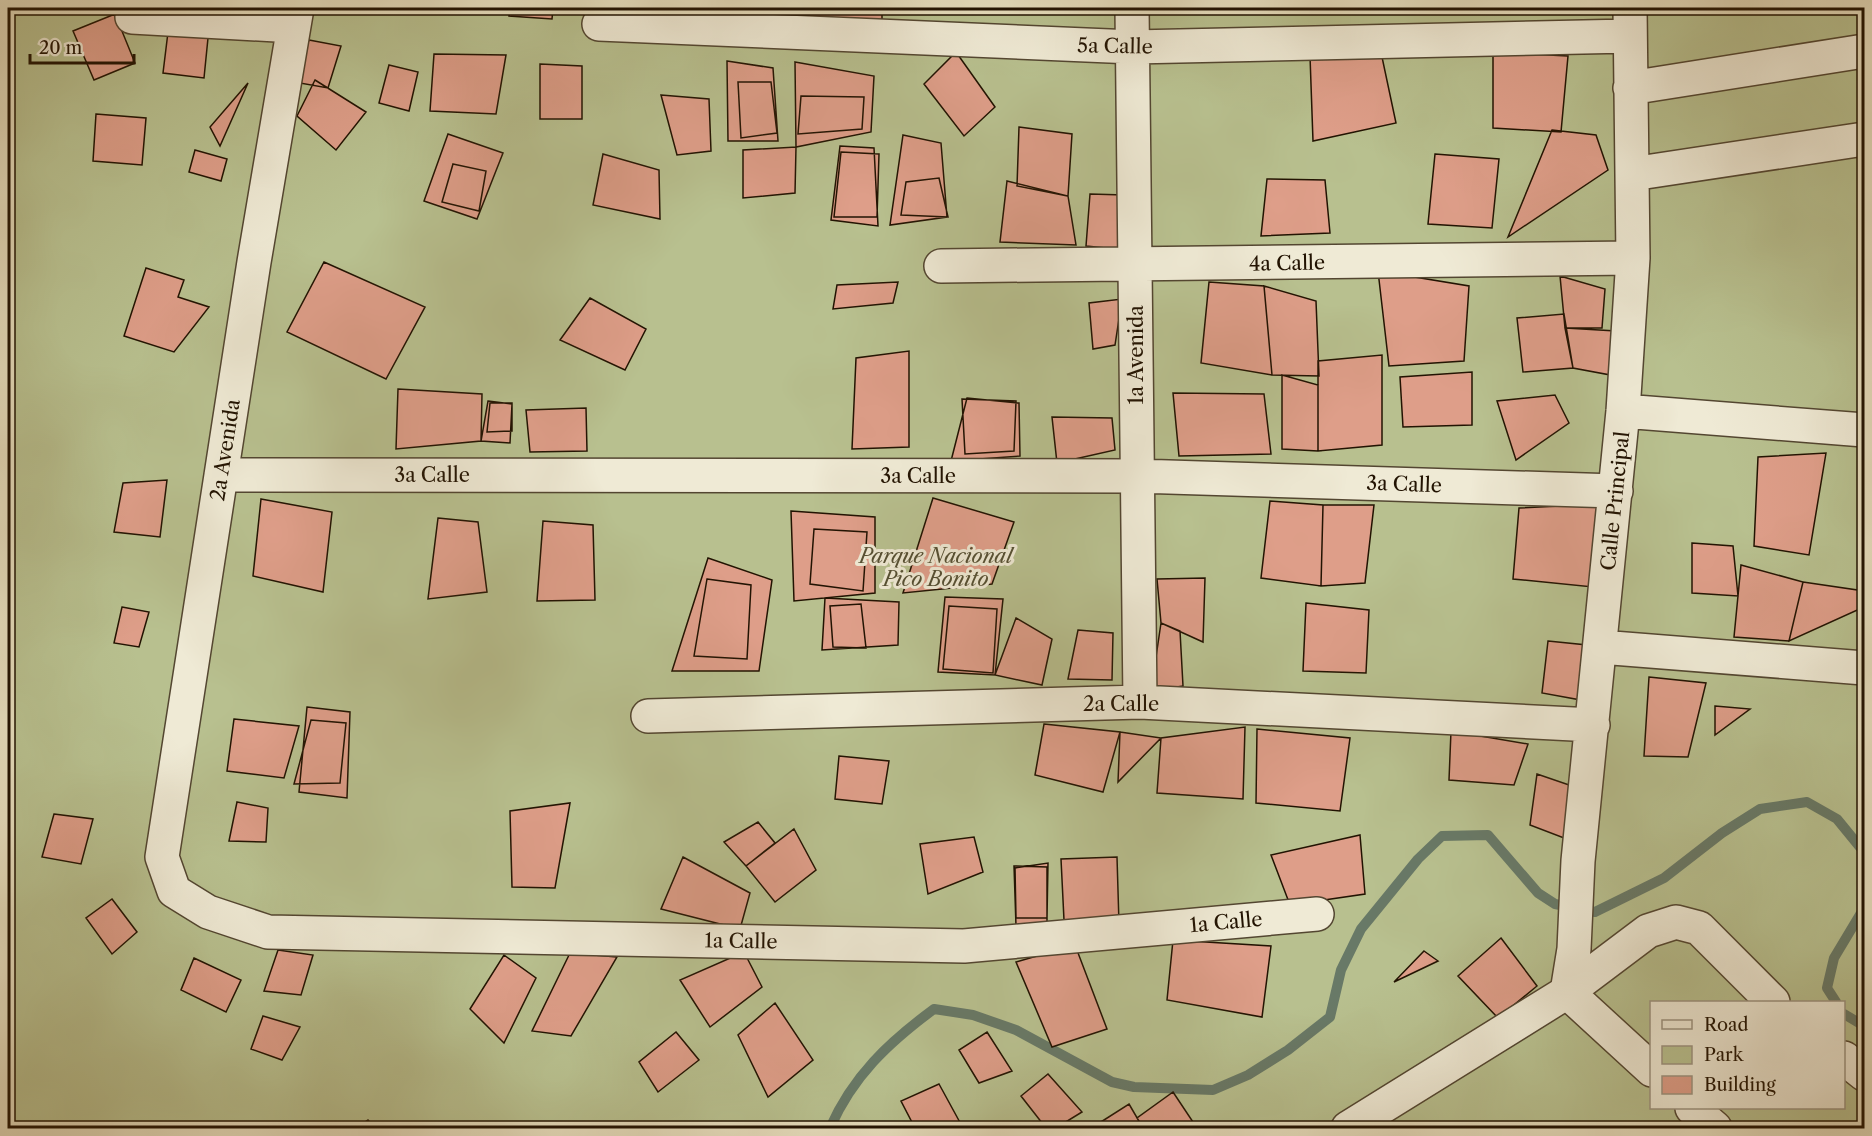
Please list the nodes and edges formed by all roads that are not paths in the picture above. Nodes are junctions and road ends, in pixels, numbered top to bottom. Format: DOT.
graph roads {
  1 [pos="1132,8"];
  2 [pos="132,17"];
  3 [pos="295,17"];
  4 [pos="1630,22"];
  5 [pos="599,24"];
  6 [pos="1133,47"];
  7 [pos="1864,51"];
  8 [pos="1630,88"];
  9 [pos="1864,139"];
  10 [pos="1632,174"];
  11 [pos="1633,258"];
  12 [pos="1136,265"];
  13 [pos="941,266"];
  14 [pos="1623,411"];
  15 [pos="1864,430"];
  16 [pos="220,475"];
  17 [pos="1137,476"];
  18 [pos="1616,491"];
  19 [pos="1600,647"];
  20 [pos="1864,668"];
  21 [pos="1140,702"];
  22 [pos="648,716"];
  23 [pos="1593,725"];
  24 [pos="174,891"];
  25 [pos="1317,914"];
  26 [pos="1567,992"];
  27 [pos="1772,1001"];
  28 [pos="1845,1059"];
  29 [pos="1650,1068"];
  30 [pos="1864,1074"];
  31 [pos="1694,1109"];
  32 [pos="1352,1128"];
  33 [pos="1715,1128"];
  1 -- 6 [label="street, 1a Avenida"];
  2 -- 3 [label="street"];
  3 -- 16 [label="street, 2a Avenida"];
  4 -- 6 [label="street, 5a Calle"];
  4 -- 8 [label="street, Calle Principal"];
  5 -- 6 [label="street, 5a Calle"];
  6 -- 12 [label="street, 1a Avenida"];
  7 -- 8 [label="street"];
  8 -- 10 [label="street, Calle Principal"];
  9 -- 10 [label="street"];
  10 -- 11 [label="street, Calle Principal"];
  11 -- 12 [label="street, 4a Calle"];
  11 -- 14 [label="street, Calle Principal"];
  12 -- 13 [label="street, 4a Calle"];
  12 -- 17 [label="street, 1a Avenida"];
  14 -- 15 [label="street"];
  14 -- 18 [label="street, Calle Principal"];
  16 -- 17 [label="street, 3a Calle"];
  16 -- 24 [label="street, 2a Avenida"];
  17 -- 18 [label="street, 3a Calle"];
  17 -- 21 [label="street, 1a Avenida"];
  18 -- 19 [label="street, Calle Principal"];
  19 -- 20 [label="street"];
  19 -- 23 [label="street, Calle Principal"];
  21 -- 22 [label="street, 2a Calle"];
  21 -- 23 [label="street, 2a Calle"];
  23 -- 26 [label="street, Calle Principal"];
  24 -- 25 [label="street, 1a Calle"];
  26 -- 27 [label="street"];
  26 -- 29 [label="street"];
  26 -- 32 [label="street"];
  28 -- 30 [label="street"];
  31 -- 33 [label="street"];
}
